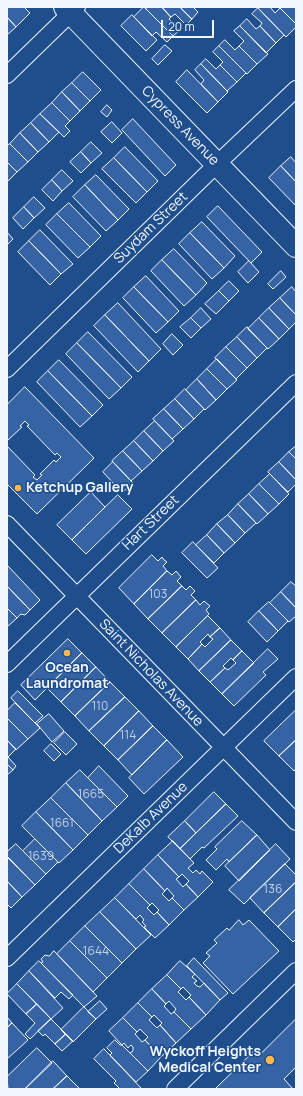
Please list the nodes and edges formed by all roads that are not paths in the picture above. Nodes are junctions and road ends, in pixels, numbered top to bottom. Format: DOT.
graph roads {
  1 [pos="71,9"];
  2 [pos="7,75"];
  3 [pos="296,89"];
  4 [pos="217,164"];
  5 [pos="296,246"];
  6 [pos="7,369"];
  7 [pos="296,383"];
  8 [pos="7,524"];
  9 [pos="77,596"];
  10 [pos="7,664"];
  11 [pos="296,677"];
  12 [pos="224,747"];
  13 [pos="296,822"];
  14 [pos="7,958"];
  15 [pos="296,972"];
  16 [pos="175,1089"];
  1 -- 2 [label="street"];
  1 -- 4 [label="main road, Cypress Avenue"];
  3 -- 4 [label="street, Suydam Street"];
  4 -- 5 [label="main road, Cypress Avenue"];
  4 -- 6 [label="street, Suydam Street"];
  7 -- 9 [label="street, Hart Street"];
  8 -- 9 [label="street, Saint Nicholas Avenue"];
  9 -- 10 [label="street, Hart Street"];
  9 -- 12 [label="street, Saint Nicholas Avenue"];
  11 -- 12 [label="street, DeKalb Avenue"];
  12 -- 13 [label="street, Saint Nicholas Avenue"];
  12 -- 14 [label="street, DeKalb Avenue"];
  15 -- 16 [label="street"];
}
